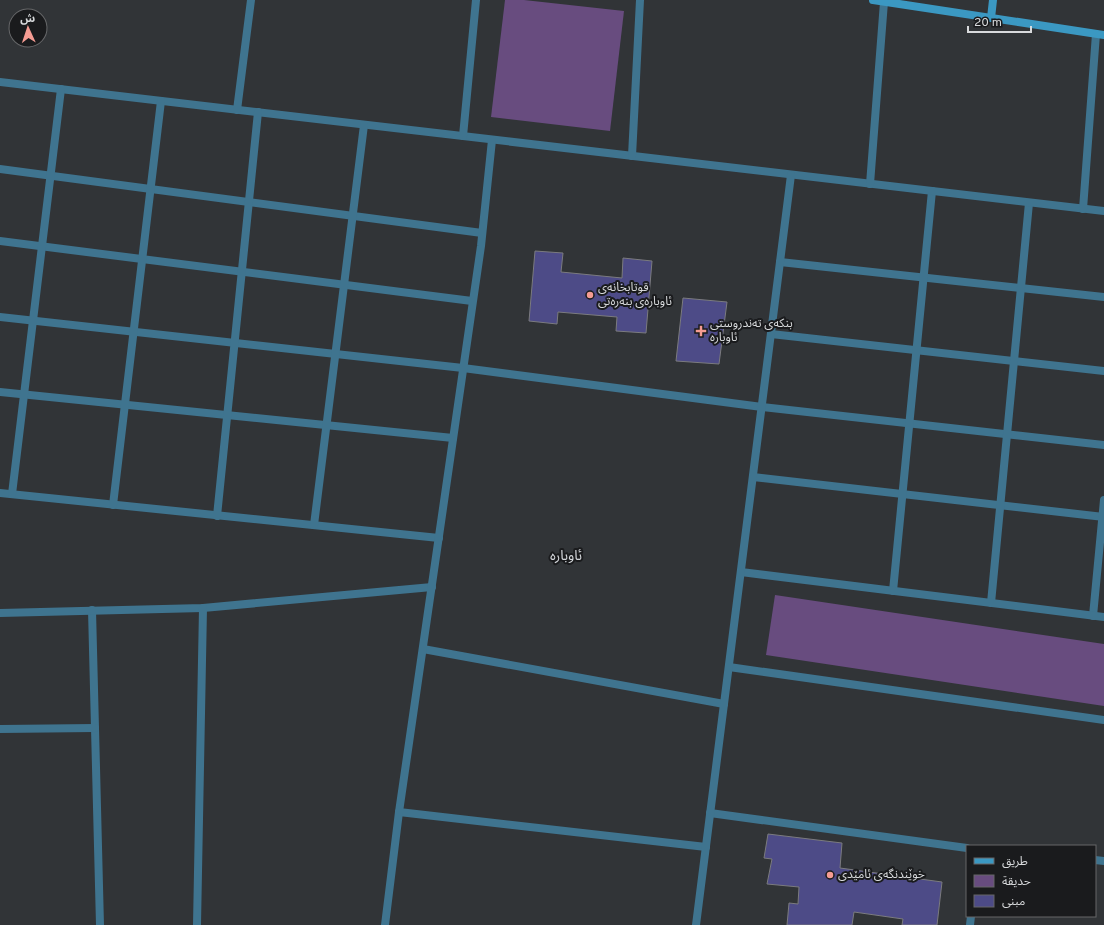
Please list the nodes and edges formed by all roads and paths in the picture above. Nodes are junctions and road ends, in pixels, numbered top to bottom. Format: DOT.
graph roads {
  1 [pos="251,0"];
  2 [pos="476,0"];
  3 [pos="640,0"];
  4 [pos="873,0"];
  5 [pos="993,0"];
  6 [pos="884,2"];
  7 [pos="991,18"];
  8 [pos="1100,35"];
  9 [pos="0,82"];
  10 [pos="61,89"];
  11 [pos="161,101"];
  12 [pos="237,110"];
  13 [pos="258,112"];
  14 [pos="364,125"];
  15 [pos="463,136"];
  16 [pos="492,140"];
  17 [pos="632,156"];
  18 [pos="0,169"];
  19 [pos="791,175"];
  20 [pos="50,176"];
  21 [pos="870,184"];
  22 [pos="151,189"];
  23 [pos="932,191"];
  24 [pos="249,202"];
  25 [pos="1029,203"];
  26 [pos="1083,209"];
  27 [pos="1104,211"];
  28 [pos="352,216"];
  29 [pos="482,233"];
  30 [pos="0,241"];
  31 [pos="42,246"];
  32 [pos="142,260"];
  33 [pos="780,262"];
  34 [pos="242,272"];
  35 [pos="924,278"];
  36 [pos="344,285"];
  37 [pos="1021,288"];
  38 [pos="1104,297"];
  39 [pos="472,301"];
  40 [pos="0,317"];
  41 [pos="32,320"];
  42 [pos="134,332"];
  43 [pos="771,334"];
  44 [pos="234,343"];
  45 [pos="916,350"];
  46 [pos="335,354"];
  47 [pos="1014,361"];
  48 [pos="463,368"];
  49 [pos="1104,371"];
  50 [pos="0,392"];
  51 [pos="24,395"];
  52 [pos="125,405"];
  53 [pos="762,407"];
  54 [pos="227,415"];
  55 [pos="909,423"];
  56 [pos="326,425"];
  57 [pos="1007,434"];
  58 [pos="453,438"];
  59 [pos="1104,445"];
  60 [pos="753,477"];
  61 [pos="0,493"];
  62 [pos="12,494"];
  63 [pos="902,494"];
  64 [pos="1104,500"];
  65 [pos="113,505"];
  66 [pos="1000,505"];
  67 [pos="217,516"];
  68 [pos="1103,517"];
  69 [pos="314,525"];
  70 [pos="439,538"];
  71 [pos="741,572"];
  72 [pos="432,587"];
  73 [pos="893,591"];
  74 [pos="991,603"];
  75 [pos="203,608"];
  76 [pos="92,610"];
  77 [pos="0,612"];
  78 [pos="1092,616"];
  79 [pos="1104,617"];
  80 [pos="422,649"];
  81 [pos="729,667"];
  82 [pos="724,704"];
  83 [pos="1104,720"];
  84 [pos="95,728"];
  85 [pos="0,729"];
  86 [pos="399,812"];
  87 [pos="710,813"];
  88 [pos="706,847"];
  89 [pos="966,848"];
  90 [pos="100,925"];
  91 [pos="197,925"];
  92 [pos="385,925"];
  93 [pos="696,925"];
  1 -- 12 [label="street"];
  2 -- 15 [label="street"];
  3 -- 17 [label="street"];
  4 -- 6 [label="street"];
  5 -- 7 [label="street"];
  6 -- 7 [label="street"];
  6 -- 21 [label="street"];
  7 -- 8 [label="street"];
  8 -- 26 [label="street"];
  9 -- 10 [label="street"];
  10 -- 11 [label="street"];
  10 -- 20 [label="street"];
  11 -- 12 [label="street"];
  11 -- 22 [label="street"];
  12 -- 13 [label="street"];
  13 -- 14 [label="street"];
  13 -- 24 [label="street"];
  14 -- 15 [label="street"];
  14 -- 28 [label="street"];
  15 -- 16 [label="street"];
  16 -- 17 [label="street"];
  16 -- 29 [label="street"];
  17 -- 19 [label="street"];
  18 -- 20 [label="street"];
  19 -- 21 [label="street"];
  19 -- 33 [label="street"];
  20 -- 22 [label="street"];
  20 -- 31 [label="street"];
  21 -- 23 [label="street"];
  22 -- 24 [label="street"];
  22 -- 32 [label="street"];
  23 -- 25 [label="street"];
  23 -- 35 [label="street"];
  24 -- 28 [label="street"];
  24 -- 34 [label="street"];
  25 -- 26 [label="street"];
  25 -- 37 [label="street"];
  26 -- 27 [label="street"];
  28 -- 29 [label="street"];
  28 -- 36 [label="street"];
  29 -- 39 [label="street"];
  30 -- 31 [label="street"];
  31 -- 32 [label="street"];
  31 -- 41 [label="street"];
  32 -- 34 [label="street"];
  32 -- 42 [label="street"];
  33 -- 35 [label="street"];
  33 -- 43 [label="street"];
  34 -- 36 [label="street"];
  34 -- 44 [label="street"];
  35 -- 37 [label="street"];
  35 -- 45 [label="street"];
  36 -- 39 [label="street"];
  36 -- 46 [label="street"];
  37 -- 38 [label="street"];
  37 -- 47 [label="street"];
  39 -- 48 [label="street"];
  40 -- 41 [label="street"];
  41 -- 42 [label="street"];
  41 -- 51 [label="street"];
  42 -- 44 [label="street"];
  42 -- 52 [label="street"];
  43 -- 45 [label="street"];
  43 -- 53 [label="street"];
  44 -- 46 [label="street"];
  44 -- 54 [label="street"];
  45 -- 47 [label="street"];
  45 -- 55 [label="street"];
  46 -- 48 [label="street"];
  46 -- 56 [label="street"];
  47 -- 49 [label="street"];
  47 -- 57 [label="street"];
  48 -- 53 [label="street"];
  48 -- 58 [label="street"];
  50 -- 51 [label="street"];
  51 -- 52 [label="street"];
  51 -- 62 [label="street"];
  52 -- 54 [label="street"];
  52 -- 65 [label="street"];
  53 -- 55 [label="street"];
  53 -- 60 [label="street"];
  54 -- 56 [label="street"];
  54 -- 67 [label="street"];
  55 -- 57 [label="street"];
  55 -- 63 [label="street"];
  56 -- 58 [label="street"];
  56 -- 69 [label="street"];
  57 -- 59 [label="street"];
  57 -- 66 [label="street"];
  58 -- 70 [label="street"];
  60 -- 63 [label="street"];
  60 -- 71 [label="street"];
  61 -- 62 [label="street"];
  62 -- 65 [label="street"];
  63 -- 66 [label="street"];
  63 -- 73 [label="street"];
  64 -- 68 [label="street"];
  65 -- 67 [label="street"];
  66 -- 68 [label="street"];
  66 -- 74 [label="street"];
  67 -- 69 [label="street"];
  68 -- 78 [label="street"];
  69 -- 70 [label="street"];
  70 -- 72 [label="street"];
  71 -- 73 [label="street"];
  71 -- 81 [label="street"];
  72 -- 75 [label="street"];
  72 -- 80 [label="street"];
  73 -- 74 [label="street"];
  74 -- 78 [label="street"];
  75 -- 76 [label="street"];
  75 -- 91 [label="street"];
  76 -- 77 [label="street"];
  76 -- 84 [label="street"];
  78 -- 79 [label="street"];
  80 -- 82 [label="street"];
  80 -- 86 [label="street"];
  81 -- 82 [label="street"];
  81 -- 83 [label="street"];
  82 -- 87 [label="street"];
  84 -- 85 [label="street"];
  84 -- 90 [label="street"];
  86 -- 88 [label="street"];
  86 -- 92 [label="street"];
  87 -- 88 [label="street"];
  87 -- 89 [label="street"];
  88 -- 93 [label="street"];
}
